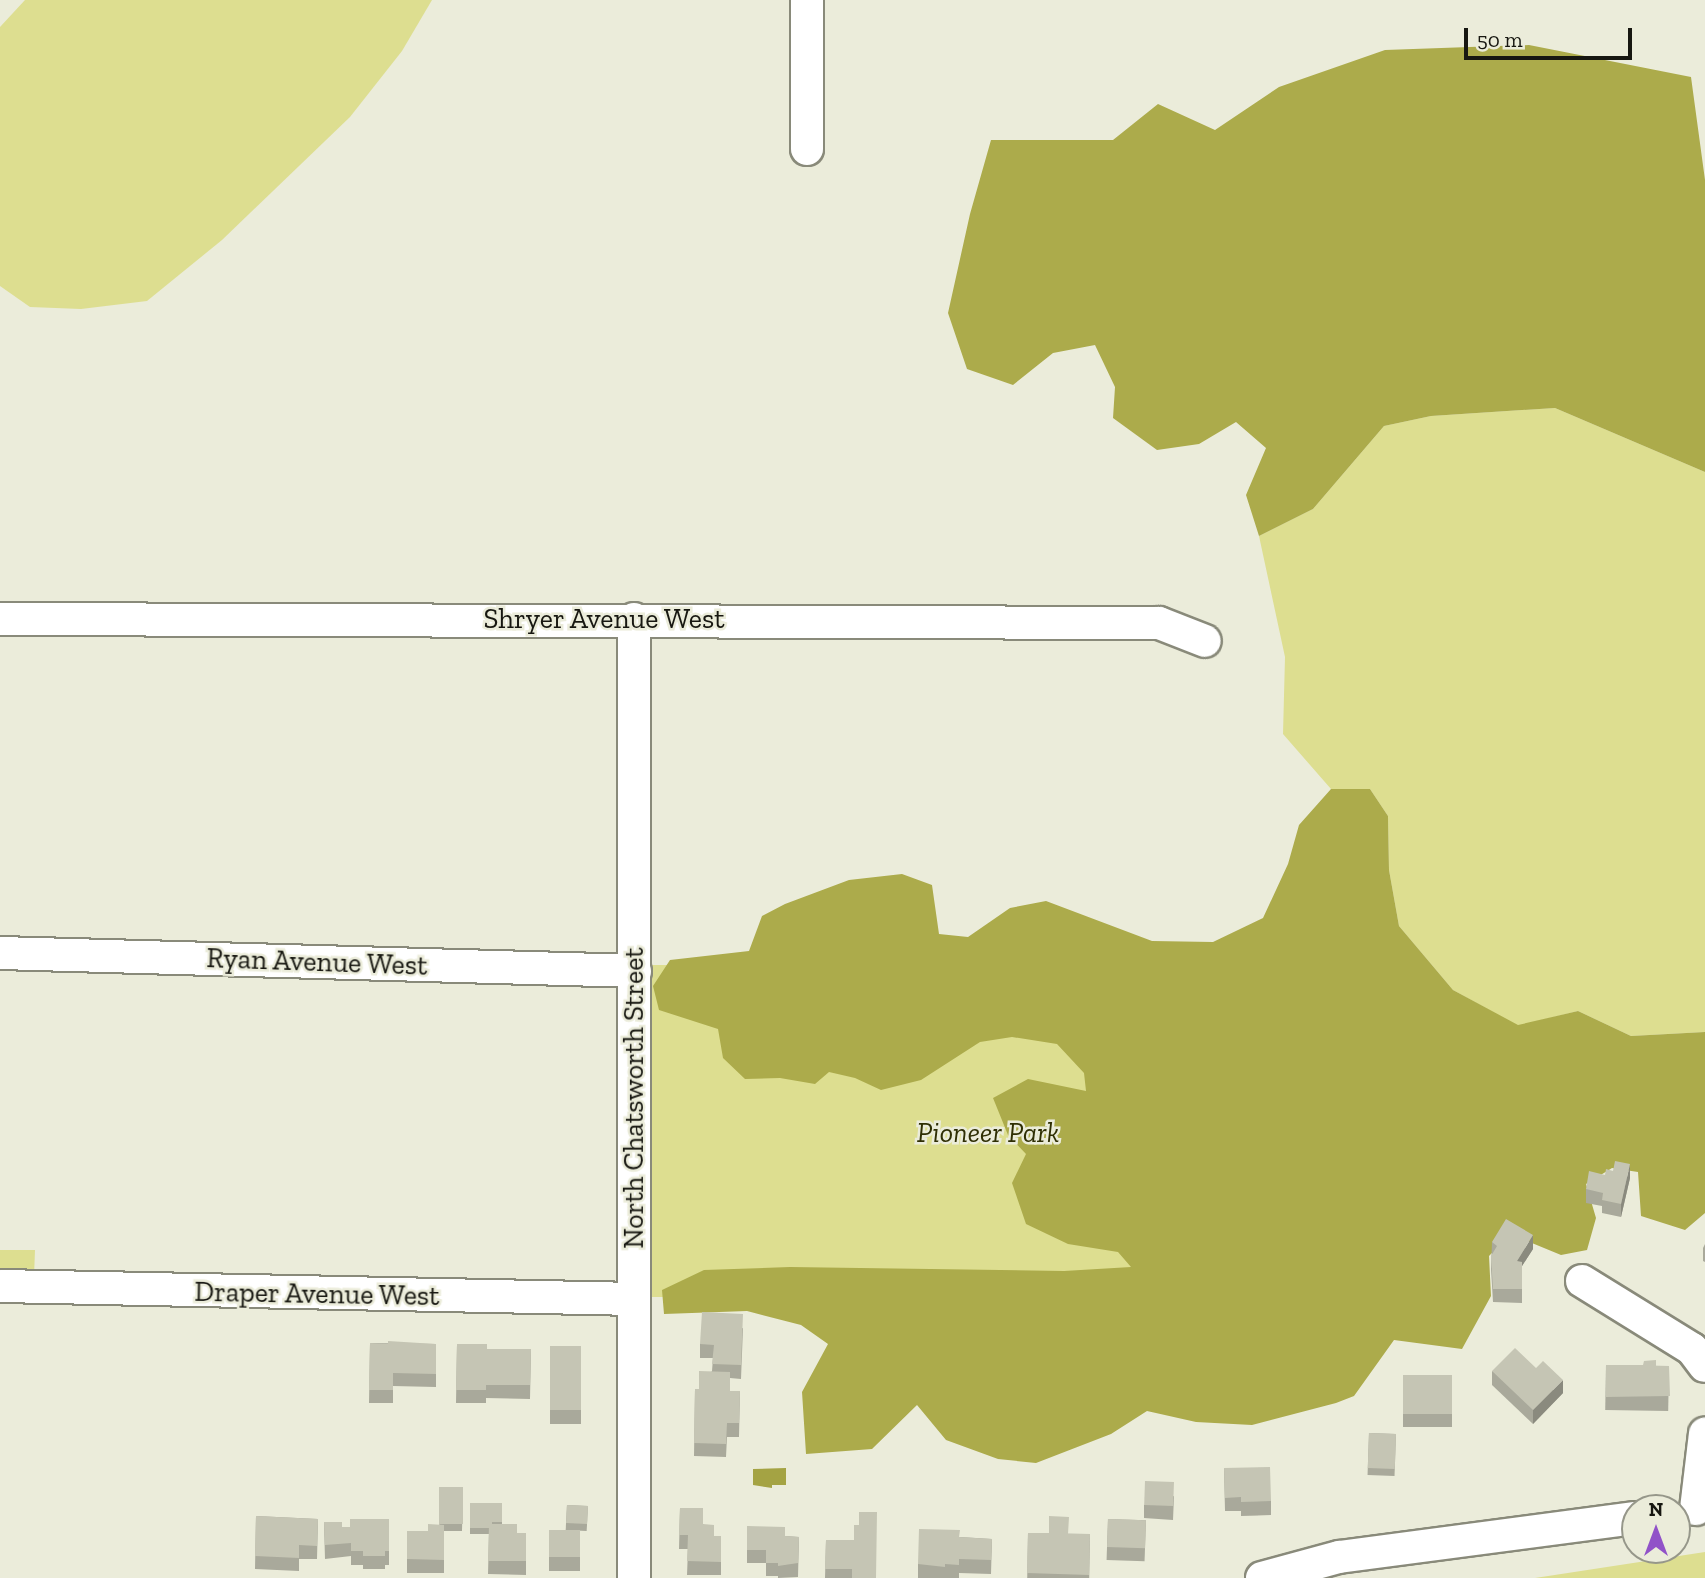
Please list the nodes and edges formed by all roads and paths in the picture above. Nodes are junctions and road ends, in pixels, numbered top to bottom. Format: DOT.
graph roads {
  1 [pos="807,0"];
  2 [pos="807,149"];
  3 [pos="0,619"];
  4 [pos="634,619"];
  5 [pos="1205,641"];
  6 [pos="0,953"];
  7 [pos="635,971"];
  8 [pos="1582,1281"];
  9 [pos="0,1286"];
  10 [pos="634,1299"];
  11 [pos="1705,1366"];
  12 [pos="1705,1434"];
  13 [pos="1693,1510"];
  14 [pos="1621,1520"];
  15 [pos="634,1578"];
  16 [pos="1262,1578"];
  1 -- 2 [label="street"];
  3 -- 4 [label="street, Shryer Avenue West"];
  4 -- 5 [label="street, Shryer Avenue West"];
  4 -- 7 [label="street, North Chatsworth Street"];
  6 -- 7 [label="street, Ryan Avenue West"];
  7 -- 10 [label="street, North Chatsworth Street"];
  8 -- 11 [label="street"];
  9 -- 10 [label="street, Draper Avenue West"];
  10 -- 15 [label="street, North Chatsworth Street"];
  12 -- 13 [label="street"];
  14 -- 16 [label="street"];
}
